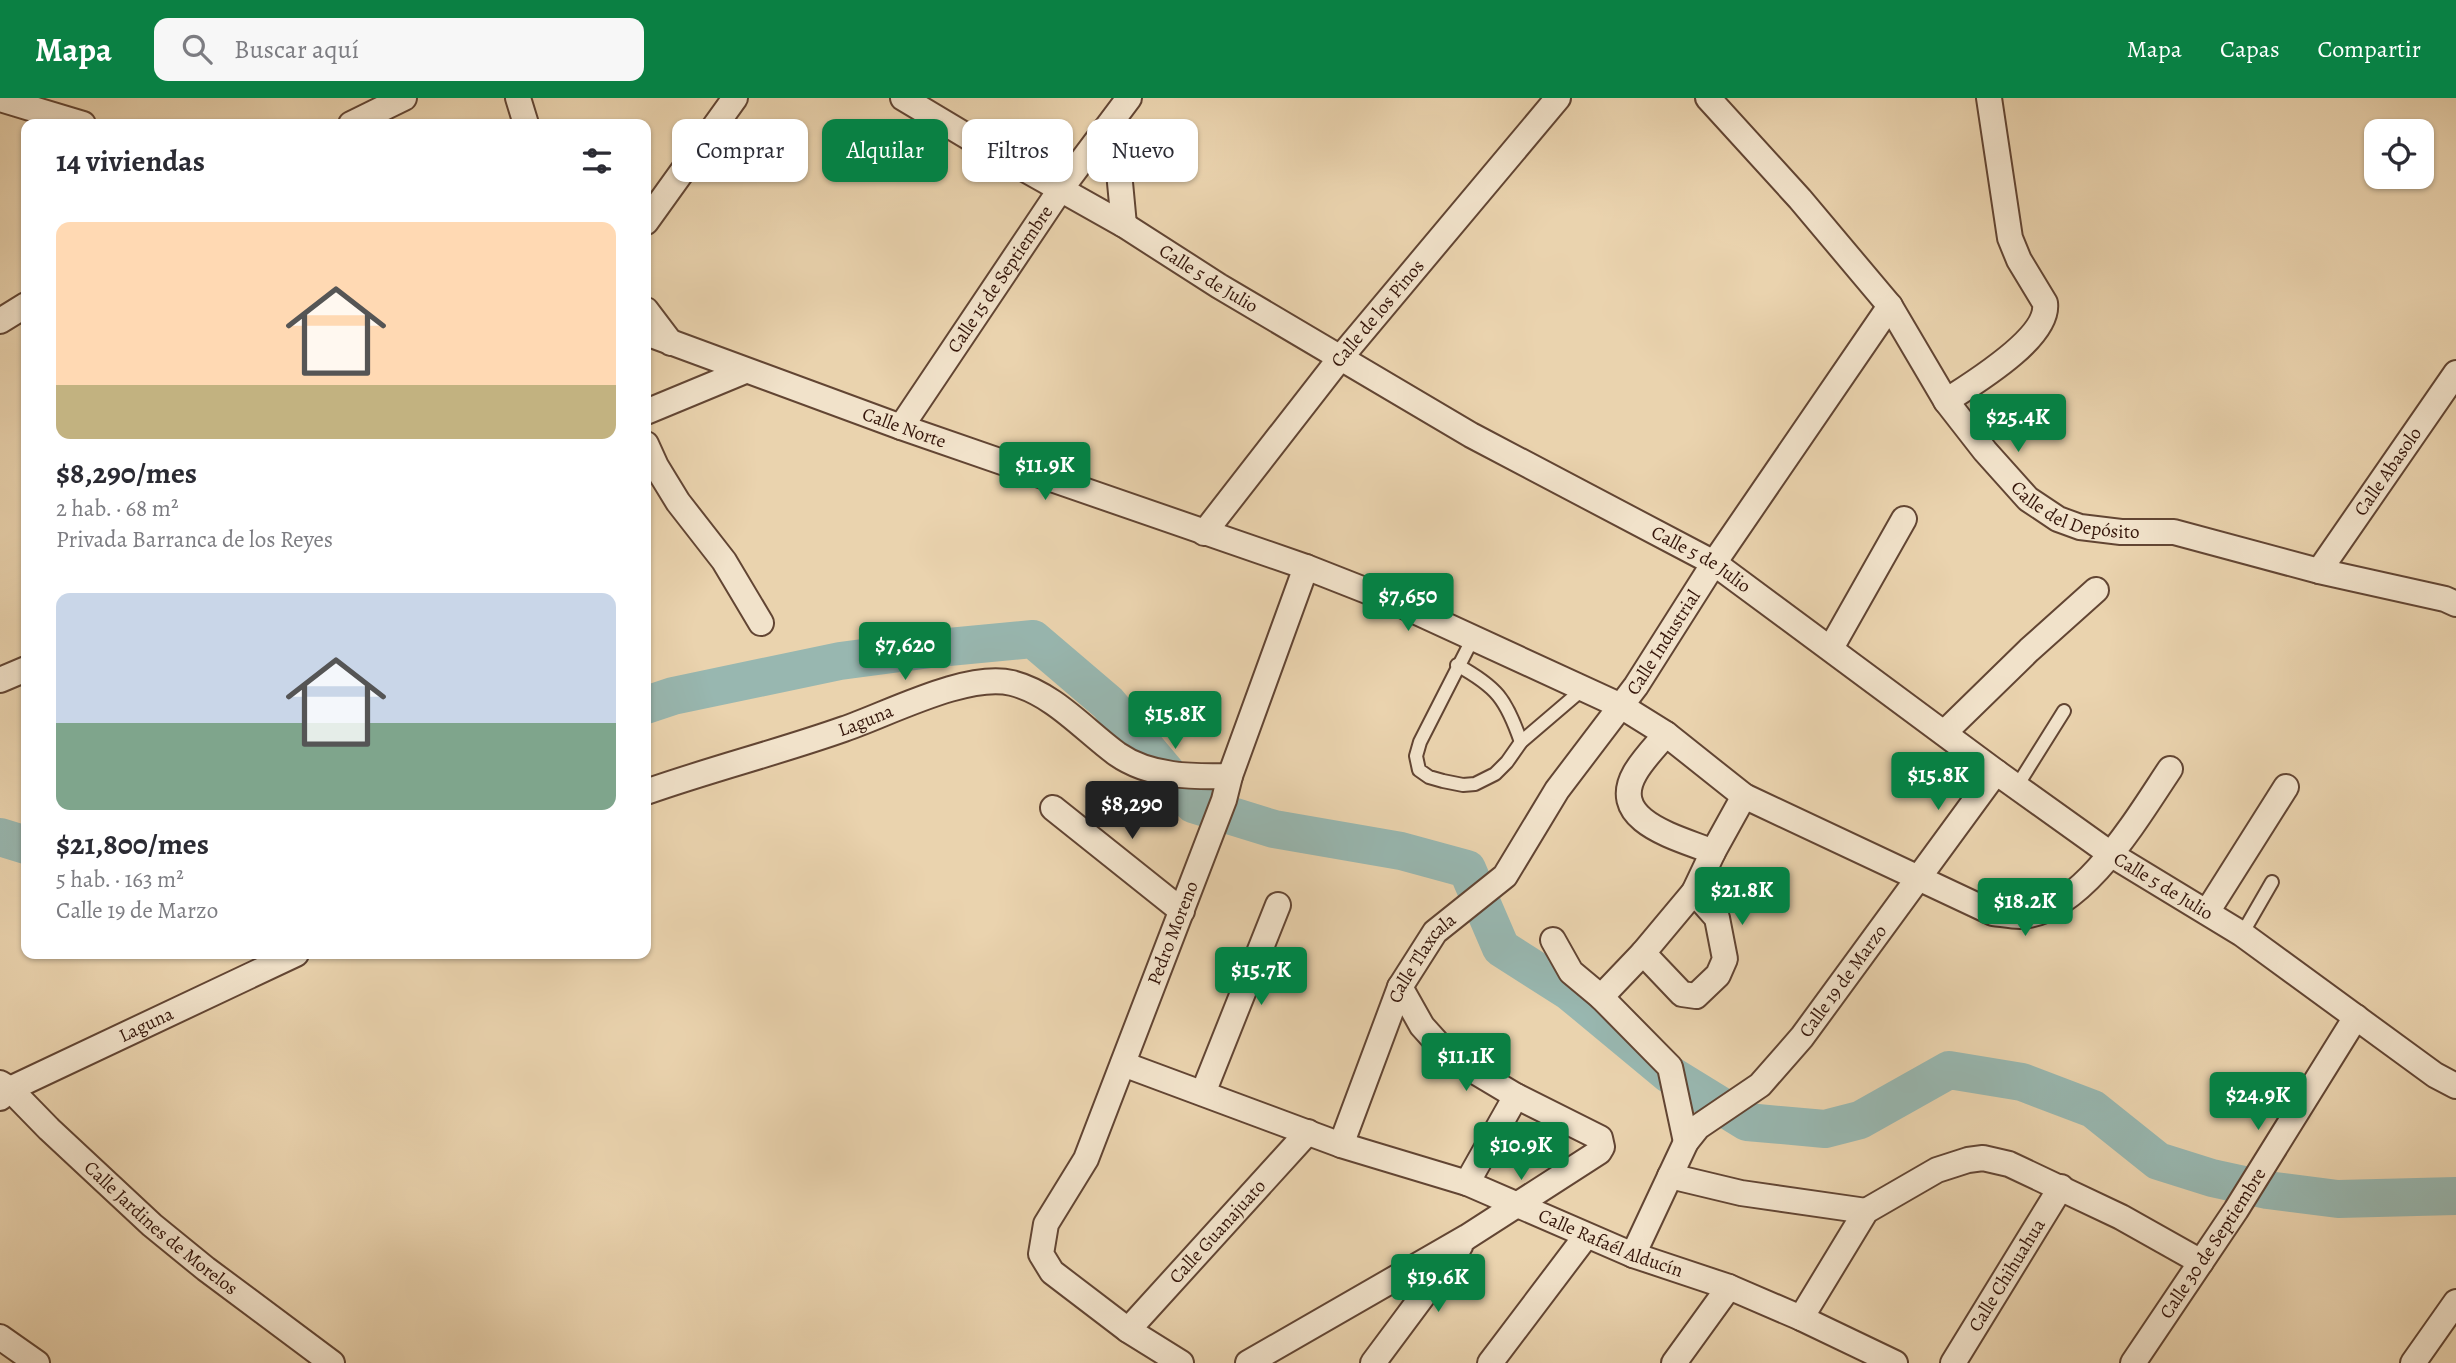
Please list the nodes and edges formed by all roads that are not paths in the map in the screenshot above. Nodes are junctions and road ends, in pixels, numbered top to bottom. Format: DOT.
graph roads {
  1 [pos="404,98"];
  2 [pos="518,98"];
  3 [pos="735,98"];
  4 [pos="903,98"];
  5 [pos="1129,98"];
  6 [pos="1558,98"];
  7 [pos="1708,98"];
  8 [pos="1989,98"];
  9 [pos="0,99"];
  10 [pos="66,119"];
  11 [pos="361,119"];
  12 [pos="524,119"];
  13 [pos="1114,119"];
  14 [pos="1087,154"];
  15 [pos="1120,182"];
  16 [pos="1060,190"];
  17 [pos="651,215"];
  18 [pos="1124,225"];
  19 [pos="1890,306"];
  20 [pos="21,308"];
  21 [pos="651,317"];
  22 [pos="0,321"];
  23 [pos="651,335"];
  24 [pos="671,343"];
  25 [pos="1341,357"];
  26 [pos="745,370"];
  27 [pos="2456,373"];
  28 [pos="1946,401"];
  29 [pos="651,410"];
  30 [pos="901,427"];
  31 [pos="651,455"];
  32 [pos="1905,519"];
  33 [pos="1204,533"];
  34 [pos="1714,563"];
  35 [pos="1306,567"];
  36 [pos="2319,571"];
  37 [pos="2096,590"];
  38 [pos="2456,604"];
  39 [pos="761,623"];
  40 [pos="1473,638"];
  41 [pos="1831,648"];
  42 [pos="1457,665"];
  43 [pos="21,671"];
  44 [pos="0,680"];
  45 [pos="1583,689"];
  46 [pos="1622,706"];
  47 [pos="2064,711"];
  48 [pos="1945,732"];
  49 [pos="1666,734"];
  50 [pos="1521,742"];
  51 [pos="2170,769"];
  52 [pos="2007,779"];
  53 [pos="2286,787"];
  54 [pos="1227,788"];
  55 [pos="651,790"];
  56 [pos="1744,796"];
  57 [pos="1053,808"];
  58 [pos="1713,852"];
  59 [pos="2112,855"];
  60 [pos="1505,876"];
  61 [pos="1917,879"];
  62 [pos="2272,883"];
  63 [pos="1694,892"];
  64 [pos="1278,905"];
  65 [pos="1182,911"];
  66 [pos="2207,912"];
  67 [pos="2242,934"];
  68 [pos="1553,940"];
  69 [pos="1643,953"];
  70 [pos="285,959"];
  71 [pos="1400,987"];
  72 [pos="1601,997"];
  73 [pos="2356,1017"];
  74 [pos="1123,1064"];
  75 [pos="2456,1086"];
  76 [pos="3,1090"];
  77 [pos="1203,1093"];
  78 [pos="1516,1096"];
  79 [pos="1689,1131"];
  80 [pos="1308,1132"];
  81 [pos="1341,1144"];
  82 [pos="1670,1176"];
  83 [pos="1467,1184"];
  84 [pos="2061,1187"];
  85 [pos="1518,1206"];
  86 [pos="1866,1211"];
  87 [pos="1586,1236"];
  88 [pos="1467,1237"];
  89 [pos="1633,1255"];
  90 [pos="2201,1262"];
  91 [pos="1729,1287"];
  92 [pos="2456,1302"];
  93 [pos="1801,1318"];
  94 [pos="1128,1331"];
  95 [pos="0,1337"];
  96 [pos="1878,1360"];
  97 [pos="37,1363"];
  98 [pos="332,1363"];
  99 [pos="1181,1363"];
  100 [pos="1248,1363"];
  101 [pos="1373,1363"];
  102 [pos="1490,1363"];
  103 [pos="1674,1363"];
  104 [pos="1952,1363"];
  105 [pos="2133,1363"];
  106 [pos="2413,1363"];
  1 -- 11 [label="street"];
  2 -- 12 [label="street"];
  3 -- 17 [label="street"];
  4 -- 16 [label="street, Calle 5 de Julio"];
  5 -- 13 [label="street, Calle 15 de Septiembre"];
  6 -- 25 [label="street, Calle de los Pinos"];
  7 -- 19 [label="street, Calle del Depósito"];
  8 -- 28 [label="street"];
  9 -- 10 [label="street"];
  14 -- 16 [label="street, Calle 15 de Septiembre"];
  15 -- 18 [label="street"];
  16 -- 18 [label="street, Calle 5 de Julio"];
  16 -- 30 [label="street, Calle 15 de Septiembre"];
  18 -- 25 [label="street, Calle 5 de Julio"];
  19 -- 28 [label="street, Calle del Depósito"];
  19 -- 34 [label="street, Calle Industrial"];
  20 -- 22 [label="street"];
  21 -- 24 [label="street"];
  23 -- 24 [label="street, Calle Norte"];
  24 -- 26 [label="street, Calle Norte"];
  25 -- 33 [label="street, Calle de los Pinos"];
  25 -- 34 [label="street, Calle 5 de Julio"];
  26 -- 29 [label="street"];
  26 -- 30 [label="street, Calle Norte"];
  27 -- 36 [label="street, Calle Abasolo"];
  28 -- 36 [label="street, Calle del Depósito"];
  30 -- 33 [label="street, Calle Norte"];
  31 -- 39 [label="street"];
  32 -- 41 [label="street"];
  33 -- 35 [label="street, Calle Norte"];
  34 -- 41 [label="street, Calle 5 de Julio"];
  34 -- 46 [label="street, Calle Industrial"];
  35 -- 40 [label="street, Calle Norte"];
  35 -- 54 [label="street, Pedro Moreno"];
  36 -- 38 [label="street, Calle del Depósito"];
  37 -- 48 [label="street"];
  40 -- 42 [label="lane"];
  40 -- 45 [label="street, Calle Norte"];
  41 -- 48 [label="street, Calle 5 de Julio"];
  42 -- 50 [label="lane"];
  42 -- 50 [label="lane"];
  43 -- 44 [label="street"];
  45 -- 46 [label="street, Calle Norte"];
  45 -- 50 [label="lane"];
  46 -- 49 [label="street, Calle Norte"];
  46 -- 60 [label="street, Calle Industrial"];
  47 -- 52 [label="lane"];
  48 -- 52 [label="street, Calle 5 de Julio"];
  49 -- 56 [label="street, Calle Norte"];
  49 -- 58 [label="street"];
  51 -- 59 [label="street"];
  52 -- 59 [label="street, Calle 5 de Julio"];
  52 -- 61 [label="street, Calle 19 de Marzo"];
  53 -- 66 [label="street"];
  54 -- 55 [label="street, Laguna"];
  54 -- 65 [label="street, Pedro Moreno"];
  56 -- 58 [label="street"];
  56 -- 61 [label="street, Calle Norte"];
  57 -- 65 [label="street"];
  58 -- 63 [label="street"];
  59 -- 61 [label="street"];
  59 -- 66 [label="street, Calle 5 de Julio"];
  60 -- 71 [label="street, Calle Tlaxcala"];
  61 -- 79 [label="street, Calle 19 de Marzo"];
  62 -- 67 [label="lane"];
  63 -- 69 [label="street"];
  63 -- 69 [label="street"];
  64 -- 77 [label="street"];
  65 -- 74 [label="street, Pedro Moreno"];
  66 -- 67 [label="street, Calle 5 de Julio"];
  67 -- 73 [label="street, Calle 5 de Julio"];
  68 -- 72 [label="street"];
  69 -- 72 [label="street"];
  70 -- 76 [label="street, Laguna"];
  71 -- 78 [label="street"];
  71 -- 81 [label="street, Calle Tlaxcala"];
  72 -- 79 [label="street"];
  73 -- 75 [label="street, Calle 5 de Julio"];
  73 -- 90 [label="street, Calle 30 de Septiembre"];
  74 -- 77 [label="street, Calle Rafaél Alducín"];
  74 -- 94 [label="street, Pedro Moreno"];
  76 -- 98 [label="street, Calle Jardines de Morelos"];
  77 -- 80 [label="street, Calle Rafaél Alducín"];
  78 -- 83 [label="street"];
  78 -- 85 [label="street"];
  79 -- 82 [label="street"];
  80 -- 81 [label="street, Calle Rafaél Alducín"];
  80 -- 94 [label="street, Calle Guanajuato"];
  81 -- 83 [label="street, Calle Rafaél Alducín"];
  82 -- 86 [label="street"];
  82 -- 89 [label="street"];
  83 -- 85 [label="street, Calle Rafaél Alducín"];
  84 -- 86 [label="street"];
  84 -- 90 [label="street"];
  84 -- 104 [label="street, Calle Chihuahua"];
  85 -- 87 [label="street, Calle Rafaél Alducín"];
  85 -- 88 [label="street"];
  86 -- 93 [label="street"];
  87 -- 89 [label="street, Calle Rafaél Alducín"];
  87 -- 102 [label="street"];
  88 -- 100 [label="street"];
  88 -- 101 [label="street"];
  89 -- 91 [label="street, Calle Rafaél Alducín"];
  90 -- 105 [label="street, Calle 30 de Septiembre"];
  91 -- 93 [label="street, Calle Rafaél Alducín"];
  91 -- 103 [label="street"];
  92 -- 106 [label="street"];
  93 -- 96 [label="street, Calle Rafaél Alducín"];
  94 -- 99 [label="street"];
  95 -- 97 [label="street"];
}
